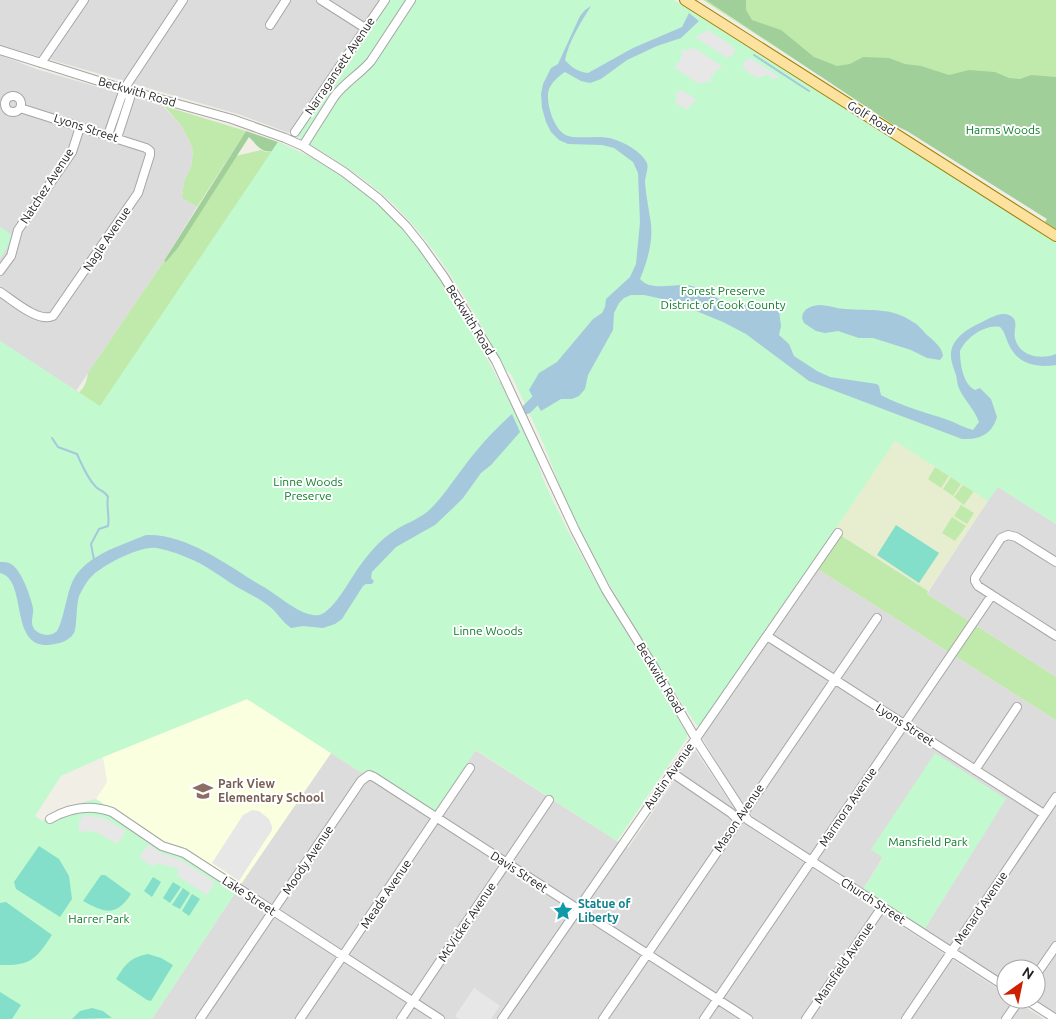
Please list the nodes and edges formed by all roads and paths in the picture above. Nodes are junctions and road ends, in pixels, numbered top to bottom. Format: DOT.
graph roads {
  1 [pos="84,0"];
  2 [pos="183,0"];
  3 [pos="286,0"];
  4 [pos="321,0"];
  5 [pos="385,0"];
  6 [pos="411,0"];
  7 [pos="687,1"];
  8 [pos="270,25"];
  9 [pos="365,28"];
  10 [pos="0,50"];
  11 [pos="41,63"];
  12 [pos="124,88"];
  13 [pos="20,108"];
  14 [pos="80,126"];
  15 [pos="295,132"];
  16 [pos="108,135"];
  17 [pos="117,138"];
  18 [pos="303,146"];
  19 [pos="150,151"];
  20 [pos="1056,236"];
  21 [pos="0,271"];
  22 [pos="0,292"];
  23 [pos="838,534"];
  24 [pos="1056,562"];
  25 [pos="992,595"];
  26 [pos="876,618"];
  27 [pos="767,636"];
  28 [pos="1056,636"];
  29 [pos="834,679"];
  30 [pos="1017,707"];
  31 [pos="904,724"];
  32 [pos="696,738"];
  33 [pos="470,768"];
  34 [pos="975,770"];
  35 [pos="672,772"];
  36 [pos="366,776"];
  37 [pos="1056,797"];
  38 [pos="549,800"];
  39 [pos="743,812"];
  40 [pos="1044,814"];
  41 [pos="437,818"];
  42 [pos="50,819"];
  43 [pos="738,820"];
  44 [pos="812,861"];
  45 [pos="506,863"];
  46 [pos="882,907"];
  47 [pos="578,910"];
  48 [pos="273,911"];
  49 [pos="1056,946"];
  50 [pos="951,951"];
  51 [pos="647,954"];
  52 [pos="343,956"];
  53 [pos="1046,960"];
  54 [pos="996,980"];
  55 [pos="718,1000"];
  56 [pos="413,1002"];
  57 [pos="1040,1009"];
  58 [pos="200,1019"];
  59 [pos="300,1019"];
  60 [pos="401,1019"];
  61 [pos="440,1019"];
  62 [pos="502,1019"];
  63 [pos="603,1019"];
  64 [pos="704,1019"];
  65 [pos="748,1019"];
  66 [pos="806,1019"];
  67 [pos="906,1019"];
  68 [pos="1056,1019"];
  1 -- 11 [label="street"];
  2 -- 12 [label="street"];
  3 -- 8 [label="street"];
  4 -- 9 [label="street"];
  5 -- 9 [label="street, Narragansett Avenue"];
  6 -- 18 [label="street"];
  7 -- 20 [label="main road, Golf Road"];
  9 -- 15 [label="street, Narragansett Avenue"];
  10 -- 11 [label="street, Beckwith Road"];
  11 -- 12 [label="street, Beckwith Road"];
  12 -- 16 [label="street"];
  12 -- 17 [label="street"];
  12 -- 18 [label="street, Beckwith Road"];
  13 -- 14 [label="street, Lyons Street"];
  14 -- 16 [label="street, Lyons Street"];
  14 -- 21 [label="street, Natchez Avenue"];
  16 -- 17 [label="street, Lyons Street"];
  17 -- 19 [label="street, Lyons Street"];
  18 -- 32 [label="street, Beckwith Road"];
  19 -- 22 [label="street, Nagle Avenue"];
  23 -- 27 [label="street, Austin Avenue"];
  24 -- 25 [label="street"];
  25 -- 28 [label="street"];
  25 -- 31 [label="street, Marmora Avenue"];
  26 -- 29 [label="street, Mason Avenue"];
  27 -- 29 [label="street, Lyons Street"];
  27 -- 32 [label="street, Austin Avenue"];
  29 -- 31 [label="street, Lyons Street"];
  29 -- 39 [label="street, Mason Avenue"];
  30 -- 34 [label="street"];
  31 -- 34 [label="street, Lyons Street"];
  31 -- 44 [label="street, Marmora Avenue"];
  32 -- 35 [label="street, Austin Avenue"];
  32 -- 39 [label="street, Beckwith Road"];
  33 -- 41 [label="street, Meade Avenue"];
  34 -- 40 [label="street, Lyons Street"];
  35 -- 43 [label="street"];
  35 -- 47 [label="street, Austin Avenue"];
  36 -- 41 [label="street, Davis Street"];
  36 -- 48 [label="street, Moody Avenue"];
  37 -- 40 [label="street, Menard Avenue"];
  38 -- 45 [label="street, McVicker Avenue"];
  39 -- 43 [label="street, Mason Avenue"];
  39 -- 44 [label="street, Church Street"];
  40 -- 50 [label="street, Menard Avenue"];
  41 -- 45 [label="street, Davis Street"];
  41 -- 52 [label="street, Meade Avenue"];
  42 -- 48 [label="street, Lake Street"];
  43 -- 51 [label="street, Mason Avenue"];
  44 -- 46 [label="street, Church Street"];
  44 -- 55 [label="street, Marmora Avenue"];
  45 -- 47 [label="street, Davis Street"];
  45 -- 56 [label="street, McVicker Avenue"];
  46 -- 50 [label="street, Church Street"];
  46 -- 66 [label="street, Mansfield Avenue"];
  47 -- 51 [label="street, Davis Street"];
  47 -- 62 [label="street, Austin Avenue"];
  48 -- 52 [label="street, Lake Street"];
  48 -- 58 [label="street, Moody Avenue"];
  49 -- 53 [label="street"];
  50 -- 54 [label="street, Church Street"];
  50 -- 67 [label="street, Menard Avenue"];
  51 -- 55 [label="street, Davis Street"];
  51 -- 63 [label="street, Mason Avenue"];
  52 -- 56 [label="street, Lake Street"];
  52 -- 59 [label="street, Meade Avenue"];
  55 -- 64 [label="street, Marmora Avenue"];
  55 -- 65 [label="street, Davis Street"];
  56 -- 60 [label="street, McVicker Avenue"];
  56 -- 61 [label="street, Lake Street"];
  57 -- 68 [label="street"];
}
